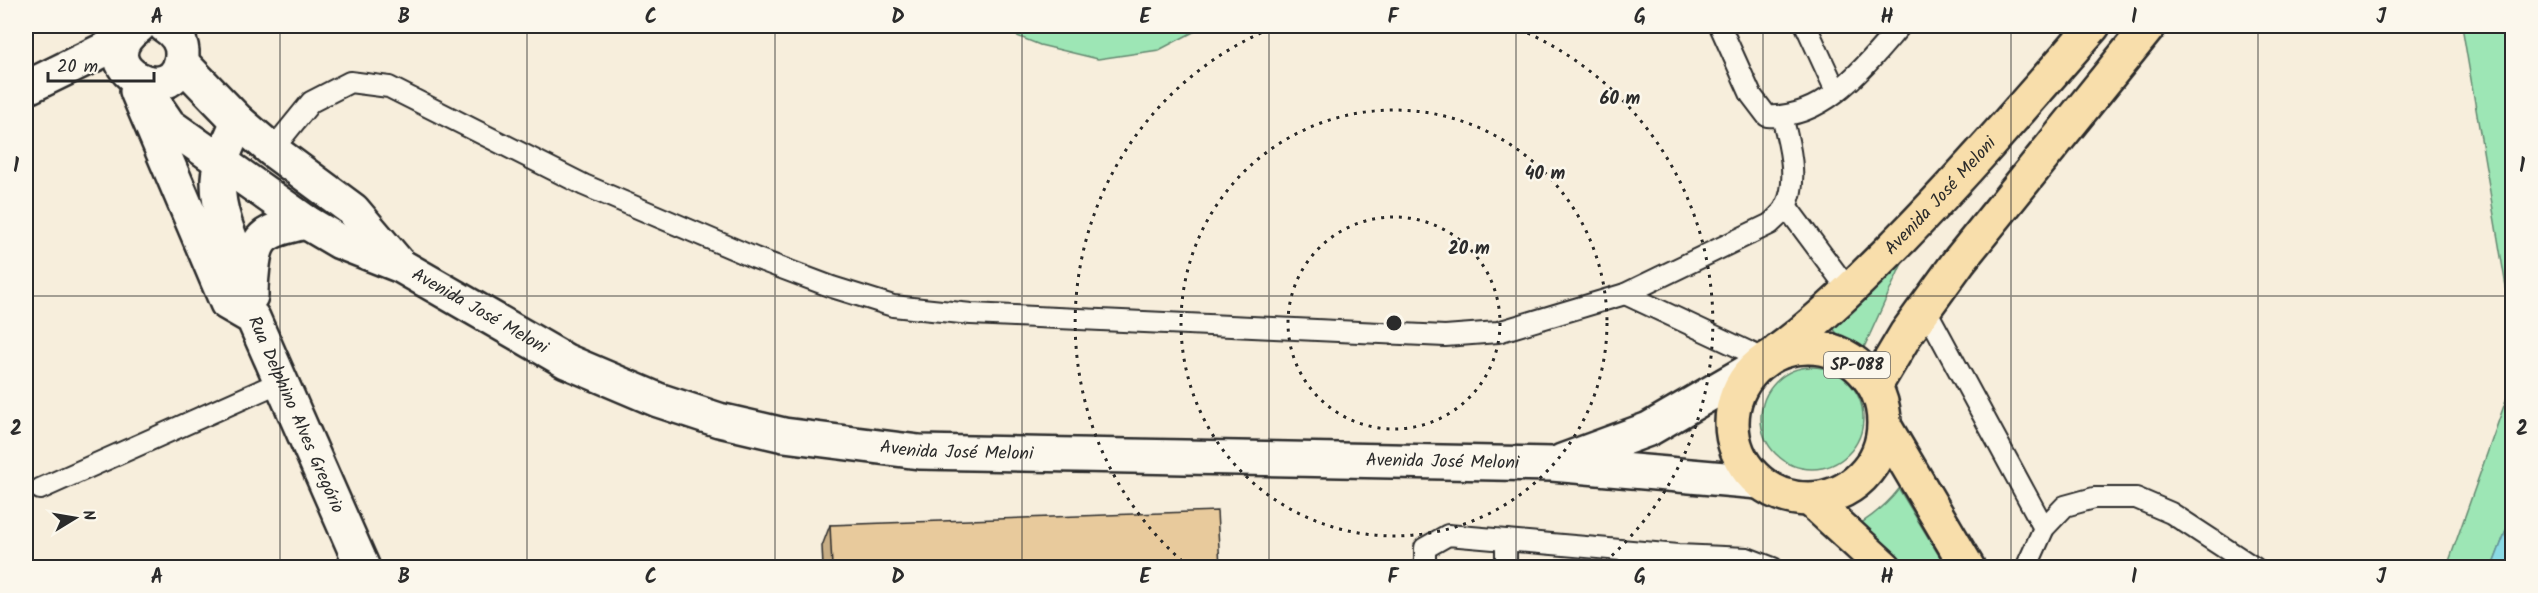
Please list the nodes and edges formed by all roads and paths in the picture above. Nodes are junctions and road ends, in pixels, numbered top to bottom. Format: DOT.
graph roads {
  1 [pos="165,26"];
  2 [pos="1720,26"];
  3 [pos="1806,26"];
  4 [pos="1900,26"];
  5 [pos="2093,26"];
  6 [pos="2149,26"];
  7 [pos="132,58"];
  8 [pos="181,62"];
  9 [pos="28,87"];
  10 [pos="1836,91"];
  11 [pos="1782,117"];
  12 [pos="238,122"];
  13 [pos="272,150"];
  14 [pos="222,162"];
  15 [pos="1786,206"];
  16 [pos="306,222"];
  17 [pos="401,266"];
  18 [pos="1850,292"];
  19 [pos="1625,294"];
  20 [pos="252,303"];
  21 [pos="1925,308"];
  22 [pos="1765,360"];
  23 [pos="280,382"];
  24 [pos="1875,386"];
  25 [pos="1884,427"];
  26 [pos="1552,464"];
  27 [pos="1759,482"];
  28 [pos="40,489"];
  29 [pos="1811,500"];
  30 [pos="2044,528"];
  31 [pos="1506,540"];
  32 [pos="1682,561"];
  33 [pos="363,567"];
  34 [pos="1425,567"];
  35 [pos="1506,567"];
  36 [pos="1773,567"];
  37 [pos="1885,567"];
  38 [pos="1968,567"];
  39 [pos="2026,567"];
  40 [pos="2255,567"];
  1 -- 8 [label="street"];
  2 -- 11 [label="lane"];
  3 -- 10 [label="lane"];
  4 -- 10 [label="lane"];
  5 -- 18 [label="main road, Avenida José Meloni / SP-088"];
  6 -- 21 [label="main road, SP-088"];
  7 -- 8 [label="street"];
  7 -- 9 [label="street"];
  7 -- 14 [label="street"];
  7 -- 20 [label="street, Rua Delphino Alves Gregório"];
  8 -- 12 [label="street"];
  10 -- 11 [label="lane"];
  11 -- 15 [label="lane"];
  12 -- 13 [label="street"];
  12 -- 14 [label="street"];
  13 -- 17 [label="street"];
  13 -- 19 [label="lane"];
  14 -- 16 [label="street"];
  14 -- 20 [label="street"];
  15 -- 18 [label="lane"];
  15 -- 19 [label="lane"];
  16 -- 17 [label="street"];
  16 -- 20 [label="street"];
  17 -- 26 [label="street, Avenida José Meloni"];
  18 -- 22 [label="main road, Avenida José Meloni / SP-088"];
  19 -- 22 [label="lane"];
  20 -- 23 [label="street, Rua Delphino Alves Gregório"];
  21 -- 24 [label="main road, SP-088"];
  21 -- 30 [label="lane"];
  22 -- 24 [label="main road, SP-088"];
  22 -- 26 [label="street, Avenida José Meloni"];
  22 -- 27 [label="main road, SP-088"];
  23 -- 28 [label="lane"];
  23 -- 33 [label="street, Rua Delphino Alves Gregório"];
  24 -- 25 [label="main road, SP-088"];
  25 -- 29 [label="main road, SP-088"];
  25 -- 38 [label="main road, SP-088"];
  26 -- 27 [label="street, Avenida José Meloni"];
  27 -- 29 [label="main road, SP-088"];
  29 -- 37 [label="main road"];
  30 -- 39 [label="lane"];
  30 -- 40 [label="lane"];
  31 -- 32 [label="lane"];
  31 -- 34 [label="lane"];
  31 -- 35 [label="lane"];
  32 -- 36 [label="lane"];
}
